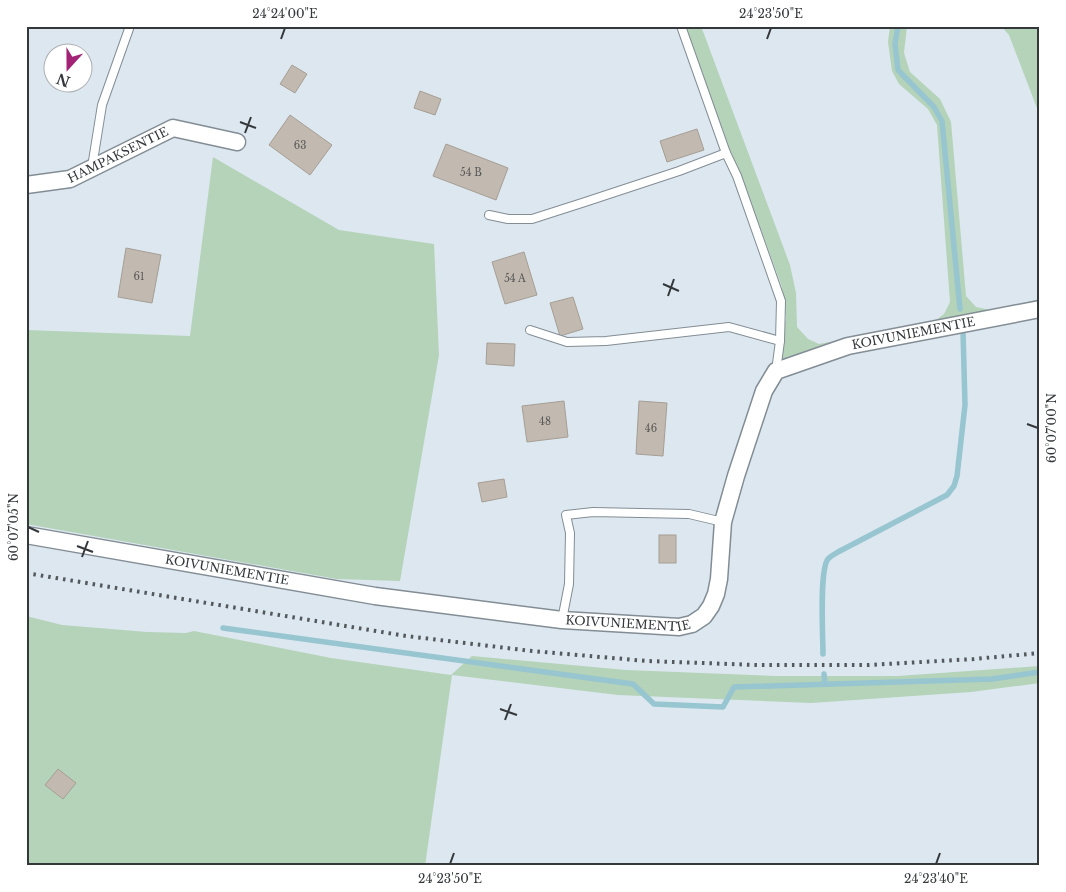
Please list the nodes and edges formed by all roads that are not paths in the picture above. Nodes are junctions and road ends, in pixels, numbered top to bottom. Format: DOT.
graph roads {
  1 [pos="130,26"];
  2 [pos="681,26"];
  3 [pos="237,142"];
  4 [pos="726,153"];
  5 [pos="92,168"];
  6 [pos="26,185"];
  7 [pos="489,216"];
  8 [pos="1040,309"];
  9 [pos="530,330"];
  10 [pos="780,341"];
  11 [pos="776,371"];
  12 [pos="723,522"];
  13 [pos="26,535"];
  14 [pos="562,620"];
  1 -- 5 [label="lane"];
  2 -- 4 [label="lane"];
  3 -- 5 [label="street, HAMPAKSENTIE"];
  4 -- 7 [label="lane"];
  4 -- 10 [label="lane"];
  5 -- 6 [label="street, HAMPAKSENTIE"];
  8 -- 11 [label="street, KOIVUNIEMENTIE"];
  9 -- 10 [label="lane"];
  10 -- 11 [label="lane"];
  11 -- 12 [label="street, KOIVUNIEMENTIE"];
  12 -- 14 [label="street, KOIVUNIEMENTIE"];
  12 -- 14 [label="lane"];
  13 -- 14 [label="street, KOIVUNIEMENTIE"];
}
